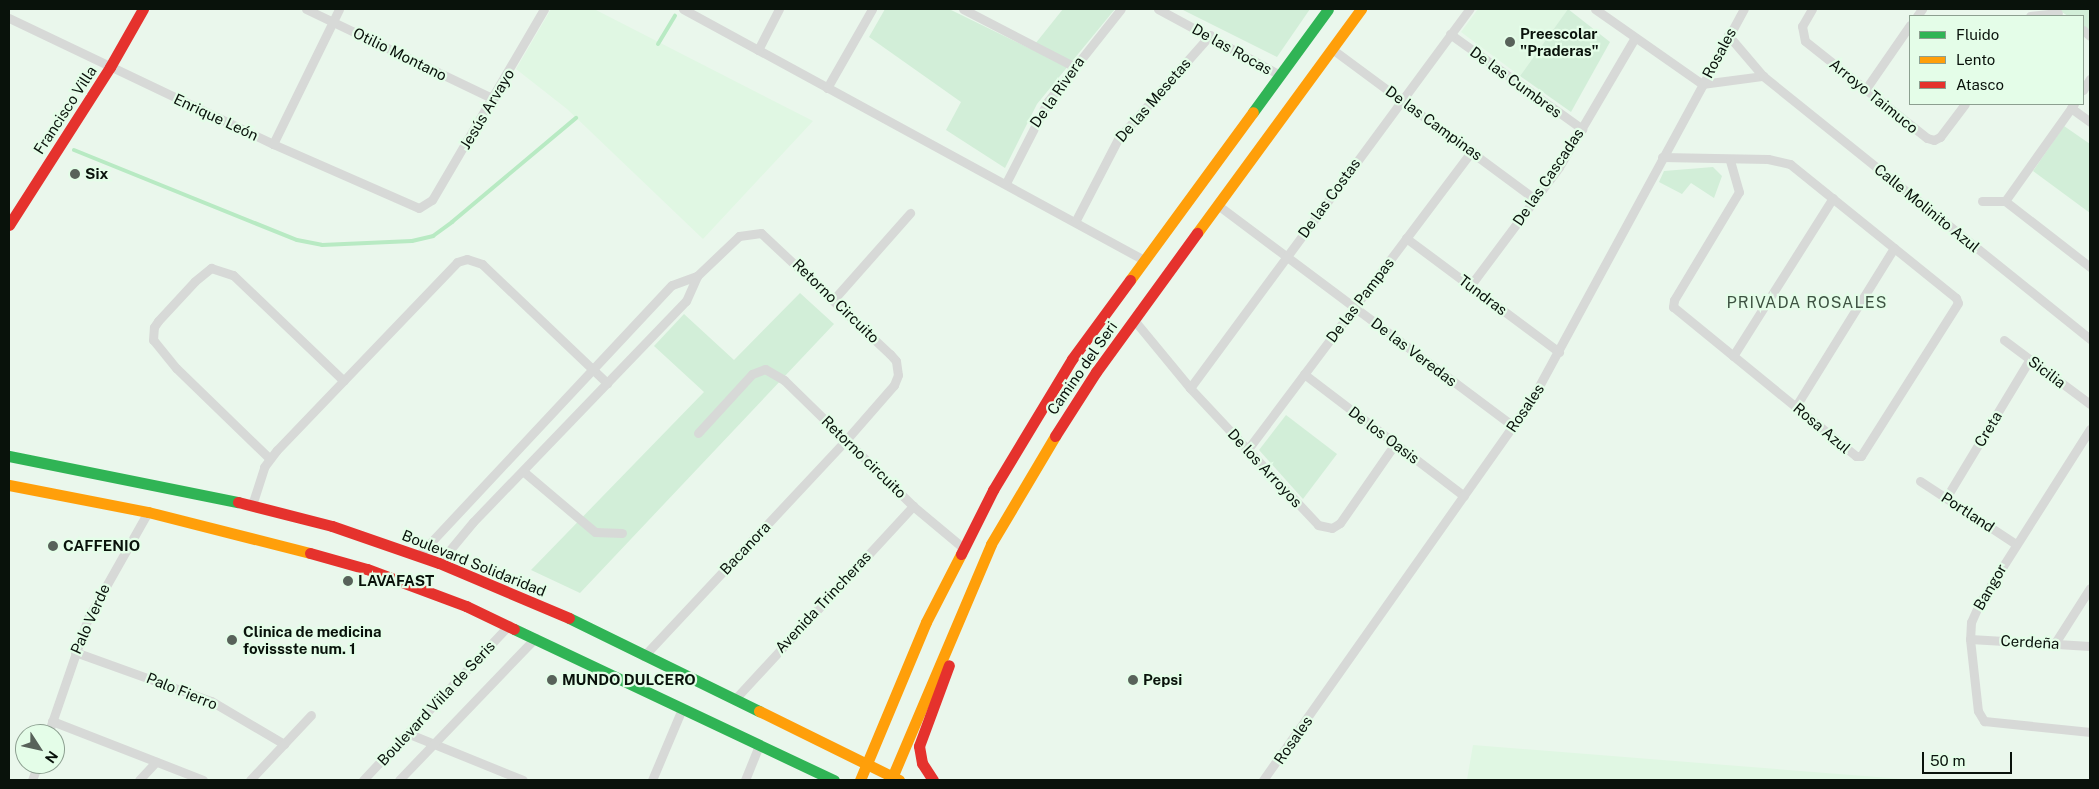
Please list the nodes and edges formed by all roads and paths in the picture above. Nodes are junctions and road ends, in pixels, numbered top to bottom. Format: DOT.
graph roads {
  1 [pos="143,9"];
  2 [pos="306,9"];
  3 [pos="340,9"];
  4 [pos="544,9"];
  5 [pos="686,9"];
  6 [pos="779,9"];
  7 [pos="872,9"];
  8 [pos="963,9"];
  9 [pos="1121,9"];
  10 [pos="1158,9"];
  11 [pos="1328,9"];
  12 [pos="1361,9"];
  13 [pos="1469,9"];
  14 [pos="1595,9"];
  15 [pos="1744,9"];
  16 [pos="1812,9"];
  17 [pos="2059,13"];
  18 [pos="2040,15"];
  19 [pos="9,18"];
  20 [pos="333,21"];
  21 [pos="1909,26"];
  22 [pos="1450,34"];
  23 [pos="1210,35"];
  24 [pos="1728,35"];
  25 [pos="1634,39"];
  26 [pos="1332,48"];
  27 [pos="758,50"];
  28 [pos="1073,66"];
  29 [pos="110,67"];
  30 [pos="1280,75"];
  31 [pos="1763,76"];
  32 [pos="1702,84"];
  33 [pos="828,88"];
  34 [pos="1865,90"];
  35 [pos="494,99"];
  36 [pos="1402,100"];
  37 [pos="1964,105"];
  38 [pos="2072,106"];
  39 [pos="2090,122"];
  40 [pos="1582,129"];
  41 [pos="272,144"];
  42 [pos="1472,151"];
  43 [pos="1662,157"];
  44 [pos="1730,160"];
  45 [pos="1006,183"];
  46 [pos="1832,198"];
  47 [pos="1535,199"];
  48 [pos="1982,201"];
  49 [pos="2005,201"];
  50 [pos="426,206"];
  51 [pos="1219,206"];
  52 [pos="910,213"];
  53 [pos="1075,222"];
  54 [pos="9,225"];
  55 [pos="1406,238"];
  56 [pos="1894,248"];
  57 [pos="1286,256"];
  58 [pos="1144,260"];
  59 [pos="2090,267"];
  60 [pos="697,276"];
  61 [pos="1470,286"];
  62 [pos="834,299"];
  63 [pos="1355,307"];
  64 [pos="1134,320"];
  65 [pos="2090,339"];
  66 [pos="2004,340"];
  67 [pos="1559,352"];
  68 [pos="1733,356"];
  69 [pos="2030,359"];
  70 [pos="592,369"];
  71 [pos="1304,374"];
  72 [pos="344,381"];
  73 [pos="607,383"];
  74 [pos="1190,388"];
  75 [pos="2090,404"];
  76 [pos="1796,406"];
  77 [pos="1513,426"];
  78 [pos="2090,429"];
  79 [pos="698,433"];
  80 [pos="846,440"];
  81 [pos="1395,444"];
  82 [pos="1248,449"];
  83 [pos="9,456"];
  84 [pos="269,458"];
  85 [pos="524,472"];
  86 [pos="1920,481"];
  87 [pos="9,485"];
  88 [pos="1464,496"];
  89 [pos="1946,498"];
  90 [pos="252,505"];
  91 [pos="913,506"];
  92 [pos="459,510"];
  93 [pos="148,512"];
  94 [pos="473,522"];
  95 [pos="622,533"];
  96 [pos="2016,544"];
  97 [pos="962,547"];
  98 [pos="418,556"];
  99 [pos="439,563"];
  100 [pos="2090,588"];
  101 [pos="960,613"];
  102 [pos="509,626"];
  103 [pos="535,638"];
  104 [pos="1970,639"];
  105 [pos="2055,643"];
  106 [pos="2090,646"];
  107 [pos="75,652"];
  108 [pos="644,656"];
  109 [pos="735,699"];
  110 [pos="682,709"];
  111 [pos="311,715"];
  112 [pos="52,721"];
  113 [pos="51,724"];
  114 [pos="2090,732"];
  115 [pos="407,733"];
  116 [pos="284,744"];
  117 [pos="432,745"];
  118 [pos="759,746"];
  119 [pos="156,762"];
  120 [pos="866,766"];
  121 [pos="894,779"];
  122 [pos="139,780"];
  123 [pos="203,780"];
  124 [pos="250,780"];
  125 [pos="363,780"];
  126 [pos="399,780"];
  127 [pos="523,780"];
  128 [pos="652,780"];
  129 [pos="745,780"];
  130 [pos="834,780"];
  131 [pos="860,780"];
  132 [pos="933,780"];
  133 [pos="1264,780"];
  1 -- 29 [label="main road, Francisco Villa"];
  2 -- 20 [label="street, Otilio Montano"];
  3 -- 20 [label="street"];
  4 -- 35 [label="street, Jesús Arvayo"];
  5 -- 27 [label="street"];
  6 -- 27 [label="street"];
  7 -- 33 [label="street"];
  8 -- 28 [label="street"];
  9 -- 28 [label="street, De la Rivera"];
  10 -- 23 [label="street, De las Rocas"];
  11 -- 30 [label="main road, Camino del Seri"];
  12 -- 26 [label="main road, Camino del Seri"];
  13 -- 22 [label="street, De las Costas"];
  14 -- 25 [label="street"];
  15 -- 24 [label="street, Rosales"];
  16 -- 34 [label="street, Arroyo Taimuco"];
  17 -- 18 [label="street"];
  19 -- 29 [label="street, Enrique León"];
  20 -- 35 [label="street, Otilio Montano"];
  20 -- 41 [label="street"];
  21 -- 34 [label="street"];
  22 -- 36 [label="street, De las Costas"];
  22 -- 40 [label="street, De las Cumbres"];
  23 -- 30 [label="street, De las Rocas"];
  23 -- 53 [label="street, De las Mesetas"];
  24 -- 31 [label="street, Calle Molinito Azul"];
  24 -- 32 [label="street, Rosales"];
  25 -- 32 [label="street"];
  25 -- 40 [label="street, De las Cascadas"];
  26 -- 36 [label="street, De las Campinas"];
  26 -- 51 [label="main road, Camino del Seri"];
  27 -- 33 [label="street"];
  28 -- 45 [label="street, De la Rivera"];
  29 -- 41 [label="street, Enrique León"];
  29 -- 54 [label="main road, Francisco Villa"];
  30 -- 58 [label="main road, Camino del Seri"];
  31 -- 32 [label="street"];
  31 -- 65 [label="street, Calle Molinito Azul"];
  32 -- 43 [label="street, Rosales"];
  33 -- 45 [label="street"];
  34 -- 37 [label="street, Arroyo Taimuco"];
  35 -- 50 [label="street, Jesús Arvayo"];
  36 -- 42 [label="street, De las Campinas"];
  36 -- 57 [label="street, De las Costas"];
  38 -- 39 [label="street"];
  38 -- 49 [label="street"];
  40 -- 47 [label="street, De las Cascadas"];
  41 -- 50 [label="street, Enrique León"];
  42 -- 47 [label="street, De las Campinas"];
  42 -- 55 [label="street, De las Pampas"];
  43 -- 44 [label="street"];
  43 -- 67 [label="street, Rosales"];
  44 -- 46 [label="street"];
  44 -- 68 [label="street, Rosa Azul"];
  45 -- 53 [label="street"];
  46 -- 56 [label="street"];
  46 -- 68 [label="street"];
  47 -- 61 [label="street, De las Cascadas"];
  48 -- 49 [label="street"];
  49 -- 59 [label="street"];
  51 -- 57 [label="street, De las Veredas"];
  51 -- 64 [label="main road, Camino del Seri"];
  52 -- 62 [label="street"];
  53 -- 58 [label="street"];
  55 -- 61 [label="street, Tundras"];
  55 -- 63 [label="street, De las Pampas"];
  56 -- 76 [label="street"];
  56 -- 76 [label="street, Rosa Azul"];
  57 -- 63 [label="street, De las Veredas"];
  57 -- 74 [label="street, De las Costas"];
  58 -- 97 [label="main road, Camino del Seri"];
  60 -- 62 [label="street, Retorno Circuito"];
  60 -- 70 [label="street"];
  60 -- 73 [label="street"];
  61 -- 67 [label="street, Tundras"];
  62 -- 80 [label="street, Retorno Circuito"];
  63 -- 71 [label="street, De las Pampas"];
  63 -- 77 [label="street, De las Veredas"];
  64 -- 74 [label="street, De los Arroyos"];
  64 -- 101 [label="main road, Camino del Seri"];
  66 -- 69 [label="street, Sicilia"];
  67 -- 77 [label="street, Rosales"];
  68 -- 76 [label="street, Rosa Azul"];
  69 -- 75 [label="street, Sicilia"];
  69 -- 89 [label="street, Creta"];
  70 -- 72 [label="street"];
  70 -- 73 [label="street"];
  70 -- 92 [label="street"];
  71 -- 81 [label="street, De los Oasis"];
  71 -- 82 [label="street, De las Pampas"];
  72 -- 84 [label="street"];
  72 -- 84 [label="street"];
  73 -- 85 [label="street"];
  74 -- 82 [label="street, De los Arroyos"];
  77 -- 88 [label="street, Rosales"];
  78 -- 96 [label="street, Bangor"];
  79 -- 80 [label="street, Retorno circuito"];
  80 -- 91 [label="street, Retorno circuito"];
  80 -- 108 [label="street, Bacanora"];
  81 -- 82 [label="street, De los Arroyos"];
  81 -- 88 [label="street, De los Oasis"];
  83 -- 90 [label="main road, Boulevard Solidaridad"];
  84 -- 90 [label="street"];
  85 -- 94 [label="street"];
  85 -- 95 [label="street"];
  86 -- 89 [label="street, Portland"];
  87 -- 93 [label="main road"];
  88 -- 133 [label="street, Rosales"];
  89 -- 96 [label="street, Portland"];
  90 -- 98 [label="main road, Boulevard Solidaridad"];
  91 -- 97 [label="street, Retorno circuito"];
  91 -- 109 [label="street, Avenida Trincheras"];
  92 -- 94 [label="street"];
  92 -- 98 [label="street"];
  93 -- 102 [label="main road"];
  93 -- 107 [label="street, Palo Verde"];
  94 -- 99 [label="street"];
  96 -- 104 [label="street, Bangor"];
  97 -- 120 [label="main road, Camino del Seri"];
  98 -- 99 [label="main road, Boulevard Solidaridad"];
  99 -- 108 [label="main road, Boulevard Solidaridad"];
  100 -- 105 [label="street"];
  101 -- 121 [label="main road, Camino del Seri"];
  101 -- 132 [label="main road"];
  102 -- 103 [label="main road"];
  102 -- 115 [label="street, Boulevard Viila de Seris"];
  103 -- 110 [label="main road"];
  103 -- 117 [label="street, Boulevard Viila de Seris"];
  104 -- 105 [label="street, Cerdeña"];
  104 -- 114 [label="street, Bangor"];
  105 -- 106 [label="street, Cerdeña"];
  107 -- 112 [label="street, Palo Verde"];
  107 -- 116 [label="street, Palo Fierro"];
  108 -- 109 [label="main road, Boulevard Solidaridad"];
  109 -- 120 [label="main road, Boulevard Solidaridad"];
  110 -- 118 [label="main road"];
  110 -- 128 [label="street"];
  111 -- 116 [label="street"];
  112 -- 113 [label="street, Palo Verde"];
  112 -- 119 [label="street"];
  115 -- 117 [label="street"];
  115 -- 125 [label="street, Boulevard Viila de Seris"];
  116 -- 124 [label="street"];
  117 -- 126 [label="street, Boulevard Viila de Seris"];
  117 -- 127 [label="street"];
  118 -- 129 [label="street"];
  118 -- 130 [label="main road"];
  119 -- 122 [label="street"];
  119 -- 123 [label="street"];
  120 -- 121 [label="main road, Boulevard Solidaridad"];
  120 -- 131 [label="main road, Camino del Seri"];
}
